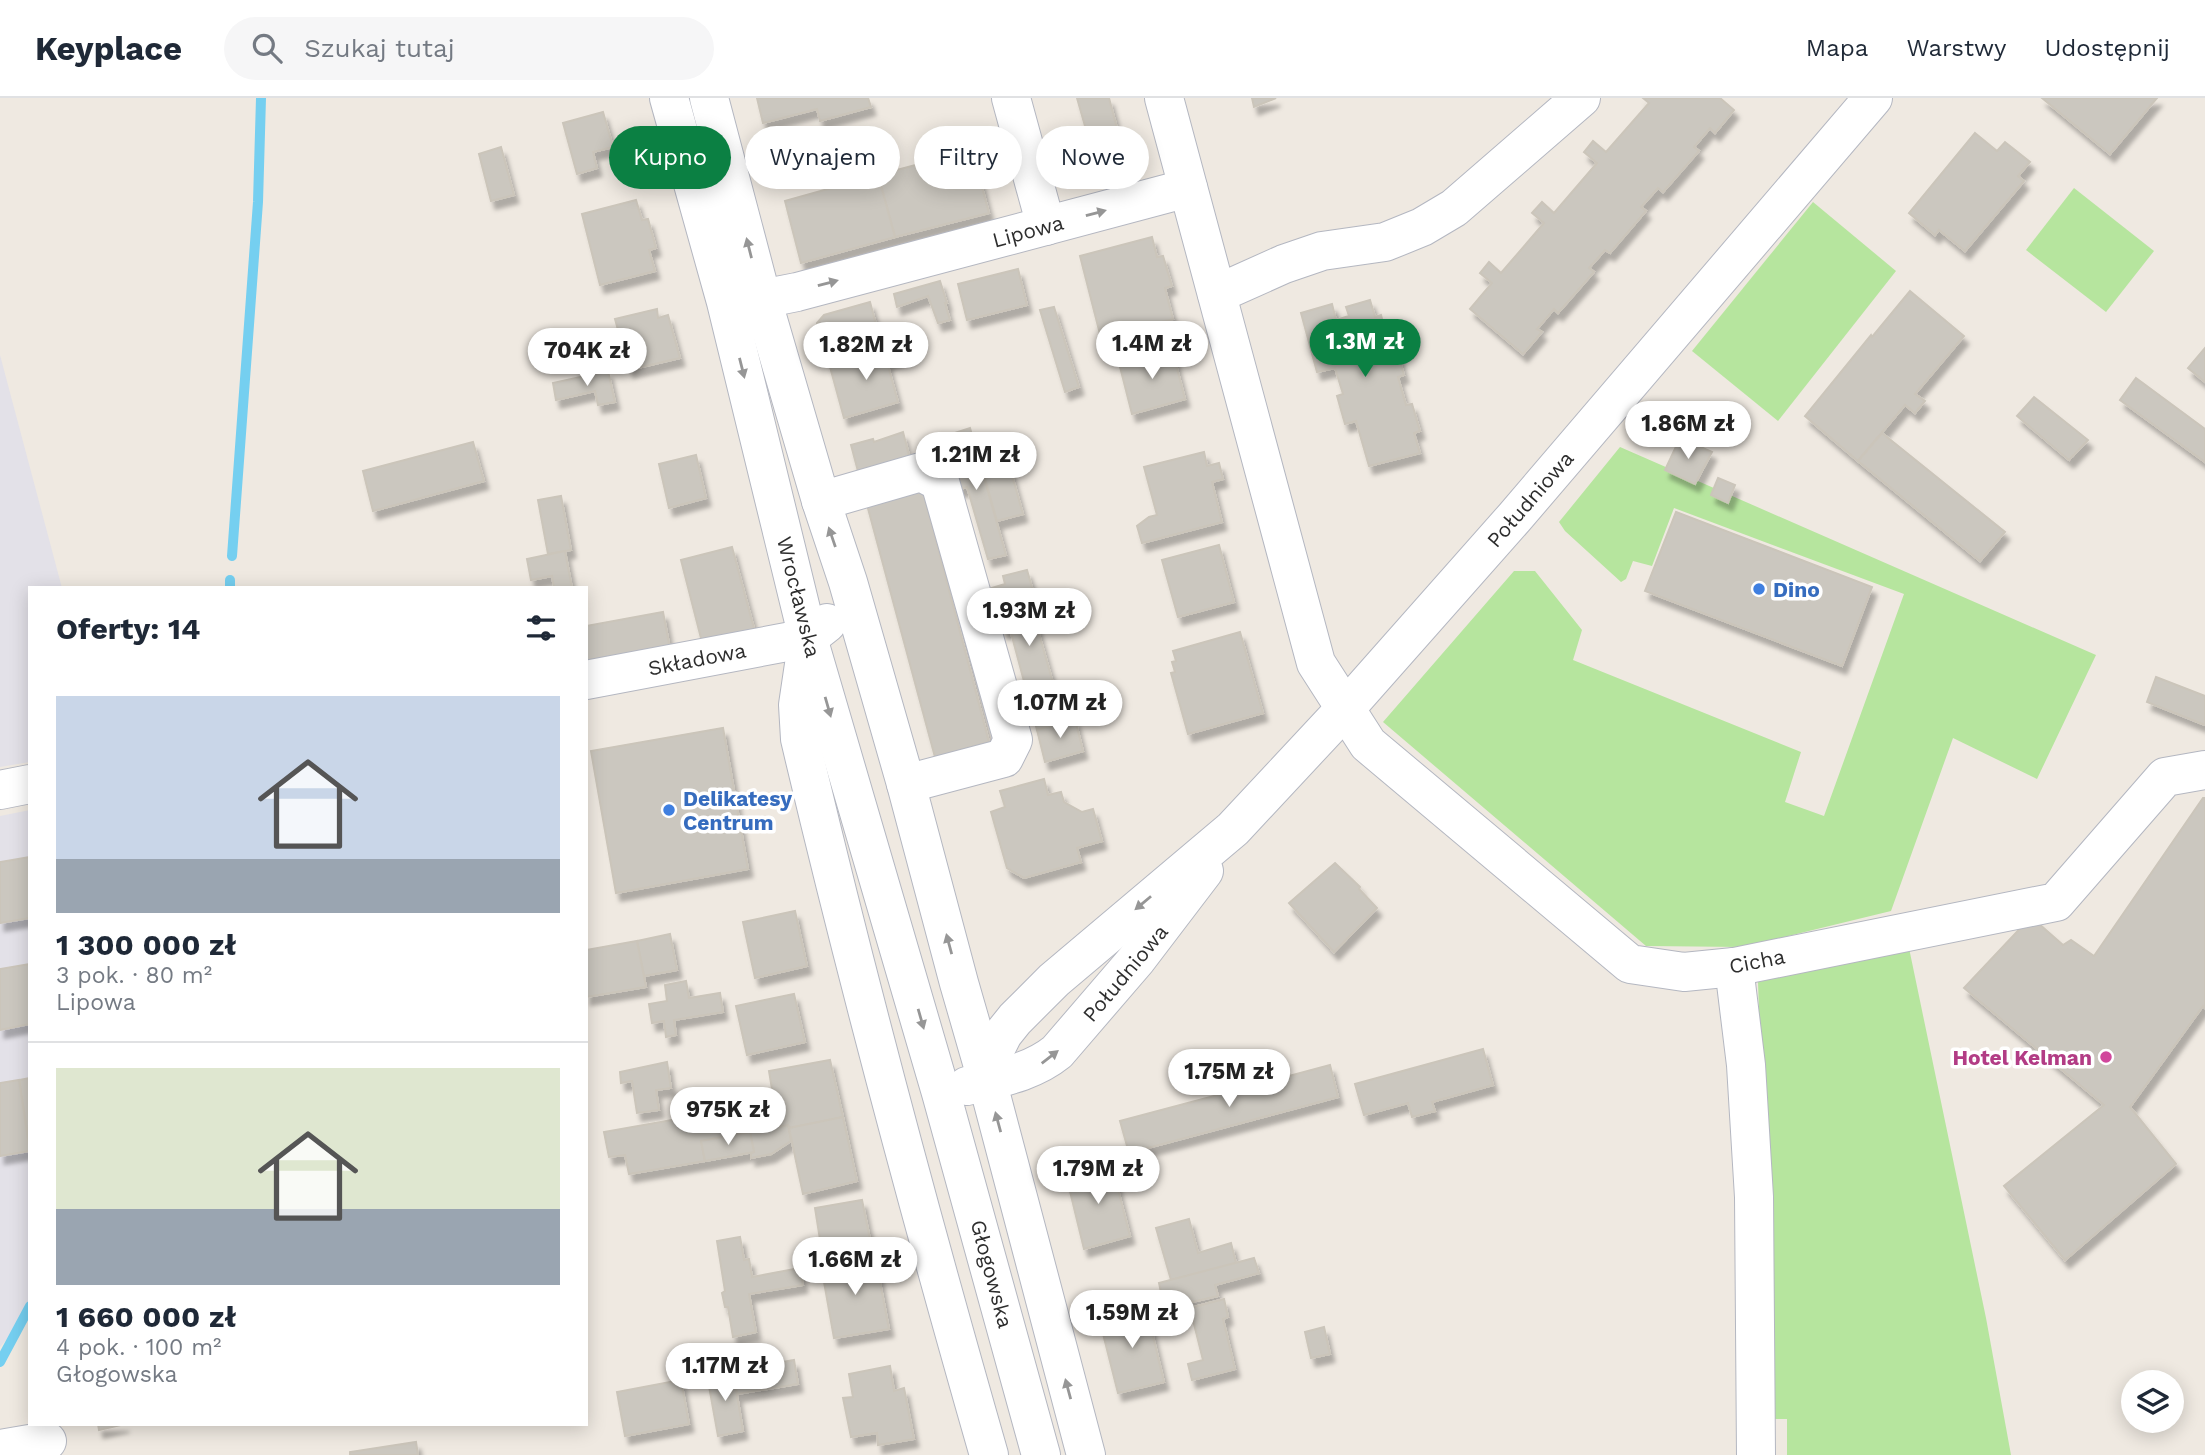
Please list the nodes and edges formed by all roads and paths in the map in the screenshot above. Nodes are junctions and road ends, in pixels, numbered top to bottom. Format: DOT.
graph roads {
  1 [pos="669,98"];
  2 [pos="709,98"];
  3 [pos="1012,98"];
  4 [pos="1164,98"];
  5 [pos="1581,98"];
  6 [pos="1861,102"];
  7 [pos="1188,188"];
  8 [pos="1046,226"];
  9 [pos="1217,294"];
  10 [pos="744,300"];
  11 [pos="821,501"];
  12 [pos="848,582"];
  13 [pos="808,638"];
  14 [pos="588,680"];
  15 [pos="1345,709"];
  16 [pos="885,716"];
  17 [pos="2205,769"];
  18 [pos="28,784"];
  19 [pos="906,784"];
  20 [pos="0,790"];
  21 [pos="1233,829"];
  22 [pos="1734,967"];
  23 [pos="959,982"];
  24 [pos="1026,1007"];
  25 [pos="988,1080"];
  26 [pos="942,1093"];
  27 [pos="47,1441"];
  28 [pos="0,1449"];
  29 [pos="989,1455"];
  30 [pos="1041,1455"];
  31 [pos="1086,1455"];
  32 [pos="1756,1455"];
  1 -- 10 [label="street, Wrocławska"];
  10 -- 2 [label="street, Wrocławska, one-way"];
  3 -- 8 [label="street"];
  4 -- 7 [label="street"];
  5 -- 9 [label="street"];
  6 -- 15 [label="street, Południowa"];
  8 -- 7 [label="street, Lipowa, one-way"];
  7 -- 9 [label="street"];
  10 -- 8 [label="street, Lipowa, one-way"];
  9 -- 15 [label="street"];
  10 -- 11 [label="street, Wrocławska"];
  10 -- 13 [label="street, Wrocławska, one-way"];
  12 -- 11 [label="street, Wrocławska, one-way"];
  11 -- 19 [label="street"];
  12 -- 13 [label="street"];
  12 -- 16 [label="street, Wrocławska"];
  13 -- 14 [label="street, Składowa"];
  13 -- 16 [label="street"];
  13 -- 26 [label="street, Wrocławska, one-way"];
  13 -- 29 [label="street"];
  15 -- 21 [label="street, Południowa"];
  15 -- 22 [label="street, Cicha"];
  16 -- 19 [label="street, Wrocławska"];
  17 -- 22 [label="street, Cicha"];
  18 -- 20 [label="street"];
  23 -- 19 [label="street, Wrocławska, one-way"];
  21 -- 24 [label="street, Południowa, one-way"];
  25 -- 21 [label="street, Południowa, one-way"];
  22 -- 32 [label="street"];
  23 -- 24 [label="street"];
  23 -- 25 [label="street, Wrocławska"];
  24 -- 25 [label="street, Południowa"];
  25 -- 26 [label="street, Południowa"];
  31 -- 25 [label="street, one-way"];
  26 -- 30 [label="street, Głogowska"];
  27 -- 28 [label="street"];
}
